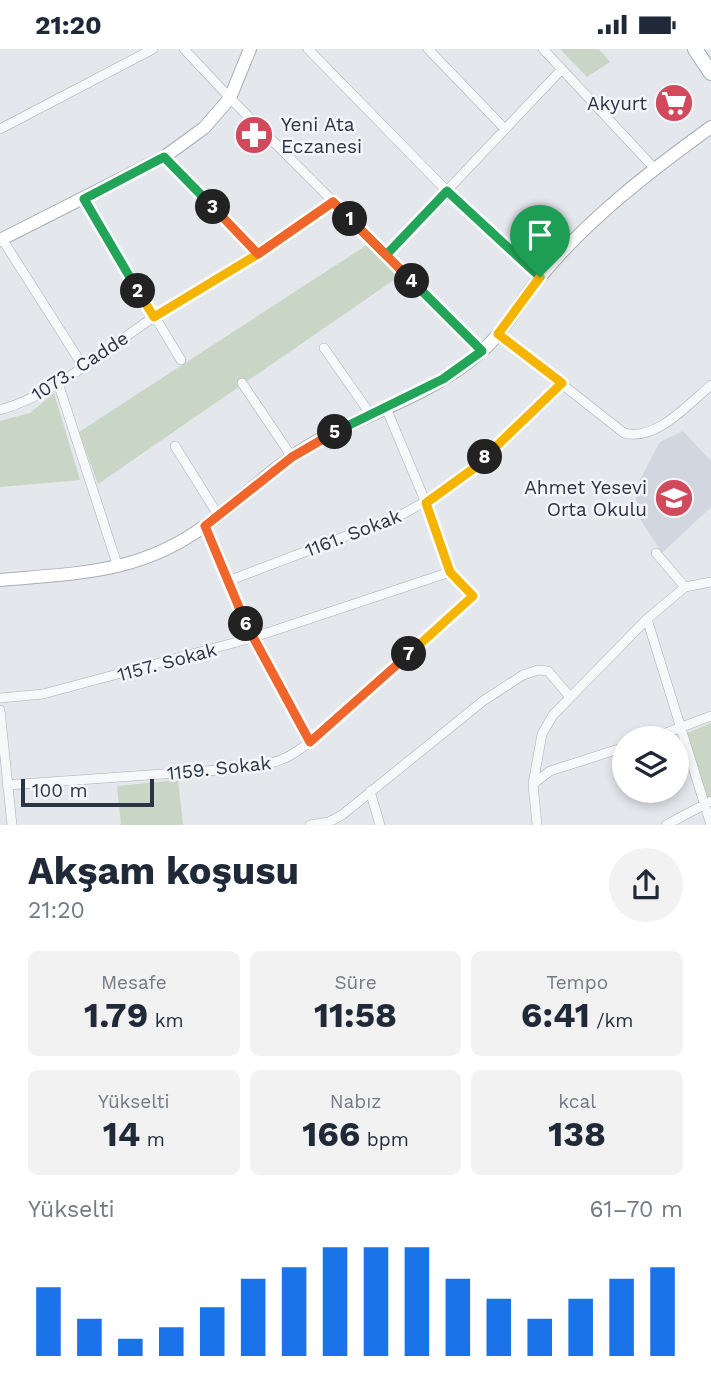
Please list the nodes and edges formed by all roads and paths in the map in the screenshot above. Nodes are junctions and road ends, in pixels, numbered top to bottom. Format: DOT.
graph roads {
  1 [pos="153,49"];
  2 [pos="184,49"];
  3 [pos="250,49"];
  4 [pos="308,49"];
  5 [pos="428,49"];
  6 [pos="543,49"];
  7 [pos="695,49"];
  8 [pos="562,69"];
  9 [pos="711,73"];
  10 [pos="230,98"];
  11 [pos="711,128"];
  12 [pos="0,129"];
  13 [pos="505,129"];
  14 [pos="164,157"];
  15 [pos="655,169"];
  16 [pos="447,191"];
  17 [pos="84,199"];
  18 [pos="333,202"];
  19 [pos="1,239"];
  20 [pos="258,254"];
  21 [pos="386,255"];
  22 [pos="540,277"];
  23 [pos="154,317"];
  24 [pos="498,334"];
  25 [pos="324,348"];
  26 [pos="482,351"];
  27 [pos="181,360"];
  28 [pos="83,366"];
  29 [pos="58,383"];
  30 [pos="242,383"];
  31 [pos="562,383"];
  32 [pos="709,389"];
  33 [pos="386,408"];
  34 [pos="0,410"];
  35 [pos="371,415"];
  36 [pos="175,446"];
  37 [pos="292,457"];
  38 [pos="426,503"];
  39 [pos="218,515"];
  40 [pos="205,526"];
  41 [pos="656,553"];
  42 [pos="118,567"];
  43 [pos="450,572"];
  44 [pos="0,580"];
  45 [pos="228,581"];
  46 [pos="711,582"];
  47 [pos="685,587"];
  48 [pos="648,619"];
  49 [pos="252,638"];
  50 [pos="570,697"];
  51 [pos="0,698"];
  52 [pos="0,710"];
  53 [pos="711,716"];
  54 [pos="679,726"];
  55 [pos="687,726"];
  56 [pos="310,742"];
  57 [pos="612,751"];
  58 [pos="689,754"];
  59 [pos="533,784"];
  60 [pos="7,785"];
  61 [pos="370,790"];
  62 [pos="4,803"];
  63 [pos="707,804"];
  64 [pos="12,825"];
  65 [pos="310,825"];
  66 [pos="380,825"];
  67 [pos="537,825"];
  68 [pos="666,825"];
  69 [pos="711,825"];
  1 -- 12 [label="street"];
  2 -- 10 [label="street"];
  3 -- 10 [label="main road"];
  4 -- 16 [label="street"];
  5 -- 13 [label="street"];
  6 -- 8 [label="street"];
  7 -- 9 [label="main road"];
  8 -- 13 [label="street"];
  8 -- 15 [label="street"];
  10 -- 14 [label="main road"];
  10 -- 18 [label="street"];
  11 -- 15 [label="main road"];
  13 -- 16 [label="street"];
  14 -- 17 [label="main road"];
  14 -- 20 [label="street"];
  15 -- 22 [label="main road"];
  16 -- 21 [label="street"];
  16 -- 22 [label="street"];
  17 -- 19 [label="main road"];
  17 -- 23 [label="street"];
  18 -- 20 [label="street, 1073. Cadde"];
  18 -- 21 [label="street"];
  19 -- 28 [label="street"];
  20 -- 23 [label="street, 1073. Cadde"];
  21 -- 26 [label="street"];
  22 -- 24 [label="main road"];
  23 -- 27 [label="street"];
  23 -- 28 [label="street, 1073. Cadde"];
  24 -- 26 [label="main road"];
  24 -- 31 [label="street"];
  25 -- 35 [label="street"];
  26 -- 33 [label="main road"];
  28 -- 29 [label="street, 1073. Cadde"];
  29 -- 34 [label="street, 1073. Cadde"];
  29 -- 42 [label="street"];
  30 -- 37 [label="street"];
  31 -- 32 [label="street"];
  31 -- 38 [label="street, 1161. Sokak"];
  33 -- 35 [label="main road"];
  33 -- 38 [label="street, 1159. Sokak"];
  35 -- 37 [label="main road"];
  36 -- 39 [label="street"];
  37 -- 39 [label="main road"];
  38 -- 43 [label="street, 1159. Sokak"];
  38 -- 45 [label="street, 1161. Sokak"];
  39 -- 40 [label="main road"];
  40 -- 42 [label="main road"];
  40 -- 45 [label="street"];
  41 -- 47 [label="street"];
  42 -- 44 [label="main road"];
  43 -- 49 [label="street, 1157. Sokak"];
  43 -- 56 [label="street, 1159. Sokak"];
  45 -- 49 [label="street"];
  46 -- 47 [label="street"];
  47 -- 48 [label="street"];
  48 -- 50 [label="street"];
  48 -- 54 [label="street"];
  49 -- 51 [label="street, 1157. Sokak"];
  49 -- 56 [label="street"];
  50 -- 59 [label="street"];
  50 -- 61 [label="street"];
  52 -- 60 [label="street"];
  53 -- 55 [label="street"];
  56 -- 60 [label="street, 1159. Sokak"];
  57 -- 59 [label="street"];
  58 -- 63 [label="street"];
  59 -- 67 [label="street"];
  60 -- 62 [label="street"];
  61 -- 65 [label="street"];
  61 -- 66 [label="street"];
  62 -- 64 [label="street"];
  63 -- 68 [label="street"];
  63 -- 69 [label="street"];
}
